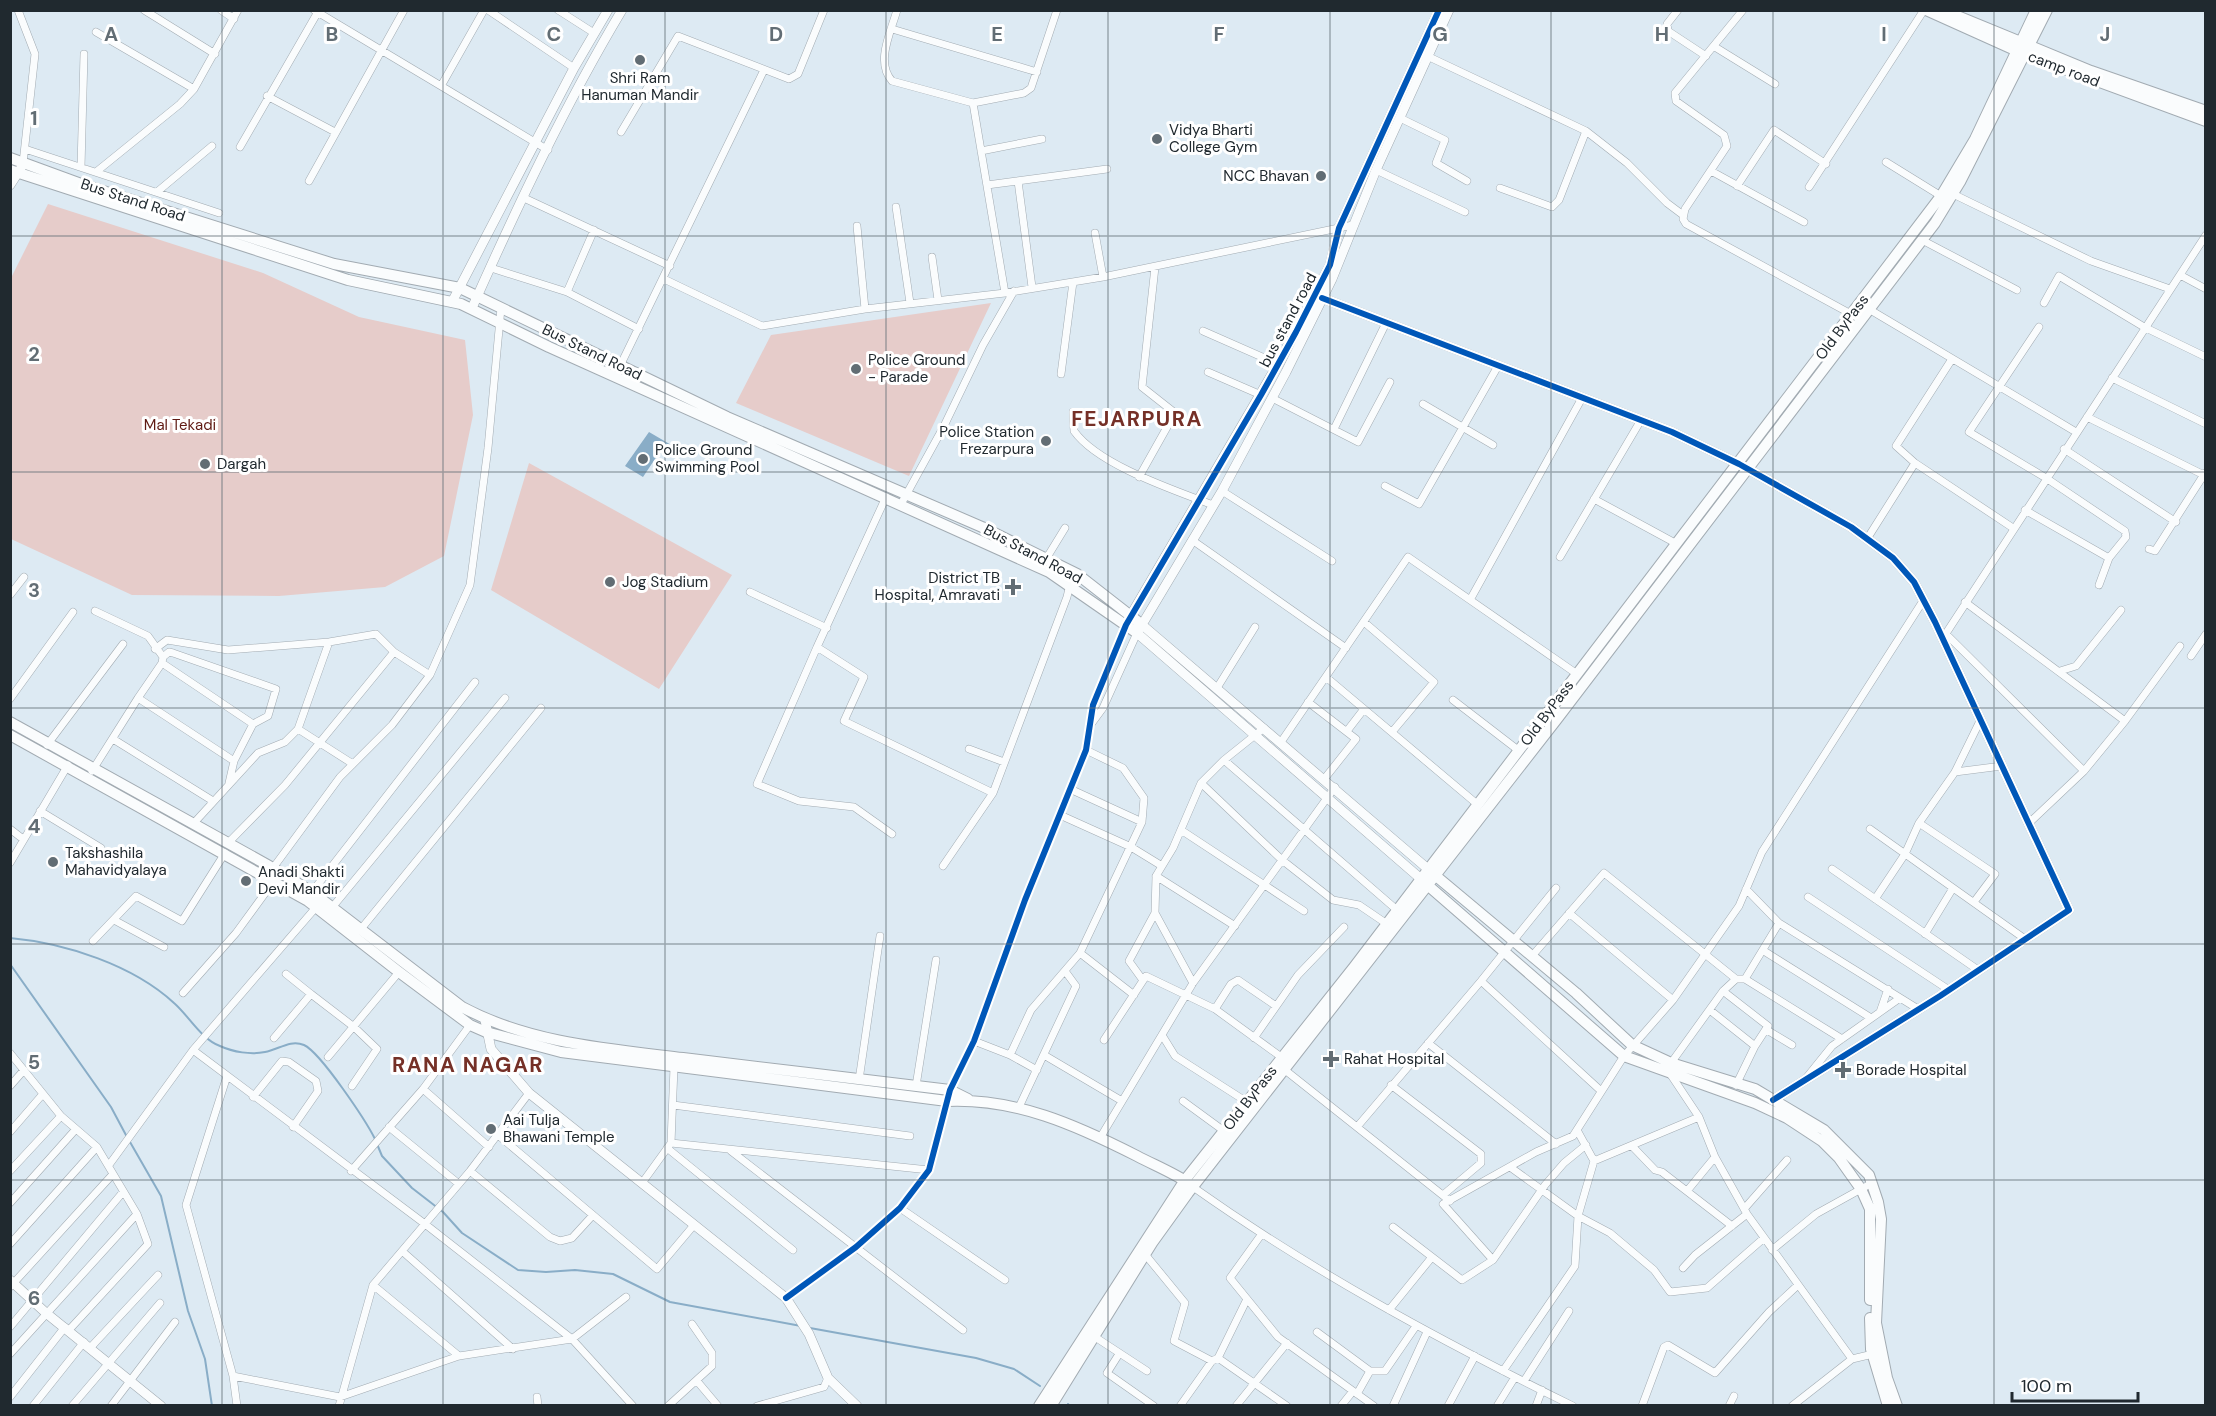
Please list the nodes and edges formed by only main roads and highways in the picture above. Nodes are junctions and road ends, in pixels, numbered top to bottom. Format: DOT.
graph roads {
  1 [pos="1925,10"];
  2 [pos="1943,10"];
  3 [pos="2036,10"];
  4 [pos="2047,10"];
  5 [pos="2023,49"];
  6 [pos="2205,111"];
  7 [pos="2205,121"];
  8 [pos="10,158"];
  9 [pos="17,169"];
  10 [pos="1864,307"];
  11 [pos="1743,467"];
  12 [pos="1664,567"];
  13 [pos="1128,620"];
  14 [pos="1139,628"];
  15 [pos="10,722"];
  16 [pos="10,735"];
  17 [pos="45,748"];
  18 [pos="91,773"];
  19 [pos="226,848"];
  20 [pos="1432,872"];
  21 [pos="1424,882"];
  22 [pos="320,904"];
  23 [pos="329,911"];
  24 [pos="1286,1064"];
  25 [pos="1671,1069"];
  26 [pos="948,1095"];
  27 [pos="1189,1184"];
  28 [pos="1143,1251"];
  29 [pos="1039,1406"];
  30 [pos="1052,1406"];
  31 [pos="1888,1406"];
  32 [pos="1897,1406"];
  1 -- 5 [label="main road, camp road"];
  2 -- 5 [label="main road, camp road"];
  3 -- 5 [label="main road, Old ByPass"];
  4 -- 5 [label="main road"];
  5 -- 6 [label="main road, camp road"];
  5 -- 7 [label="main road, camp road"];
  5 -- 10 [label="main road, Old ByPass"];
  5 -- 10 [label="main road"];
  8 -- 9 [label="main road, Bus Stand Road"];
  9 -- 13 [label="main road, Bus Stand Road"];
  9 -- 13 [label="main road, Bus Stand Road"];
  10 -- 11 [label="main road, Old ByPass"];
  11 -- 12 [label="main road"];
  11 -- 12 [label="main road, Old ByPass"];
  12 -- 20 [label="main road"];
  12 -- 20 [label="main road, Old ByPass"];
  13 -- 14 [label="main road, Bus Stand Road"];
  15 -- 17 [label="main road"];
  16 -- 17 [label="main road"];
  17 -- 18 [label="main road"];
  18 -- 19 [label="main road"];
  18 -- 19 [label="main road"];
  19 -- 22 [label="main road"];
  19 -- 22 [label="main road"];
  20 -- 21 [label="main road, Old ByPass"];
  20 -- 25 [label="main road"];
  21 -- 24 [label="main road"];
  21 -- 24 [label="main road, Old ByPass"];
  21 -- 25 [label="main road"];
  22 -- 23 [label="main road"];
  23 -- 26 [label="main road"];
  23 -- 26 [label="main road"];
  24 -- 27 [label="main road"];
  24 -- 27 [label="main road, Old ByPass"];
  25 -- 31 [label="main road"];
  25 -- 32 [label="main road"];
  26 -- 27 [label="main road"];
  27 -- 28 [label="main road, Old ByPass"];
  28 -- 29 [label="main road, Old ByPass"];
  28 -- 30 [label="main road"];
}
